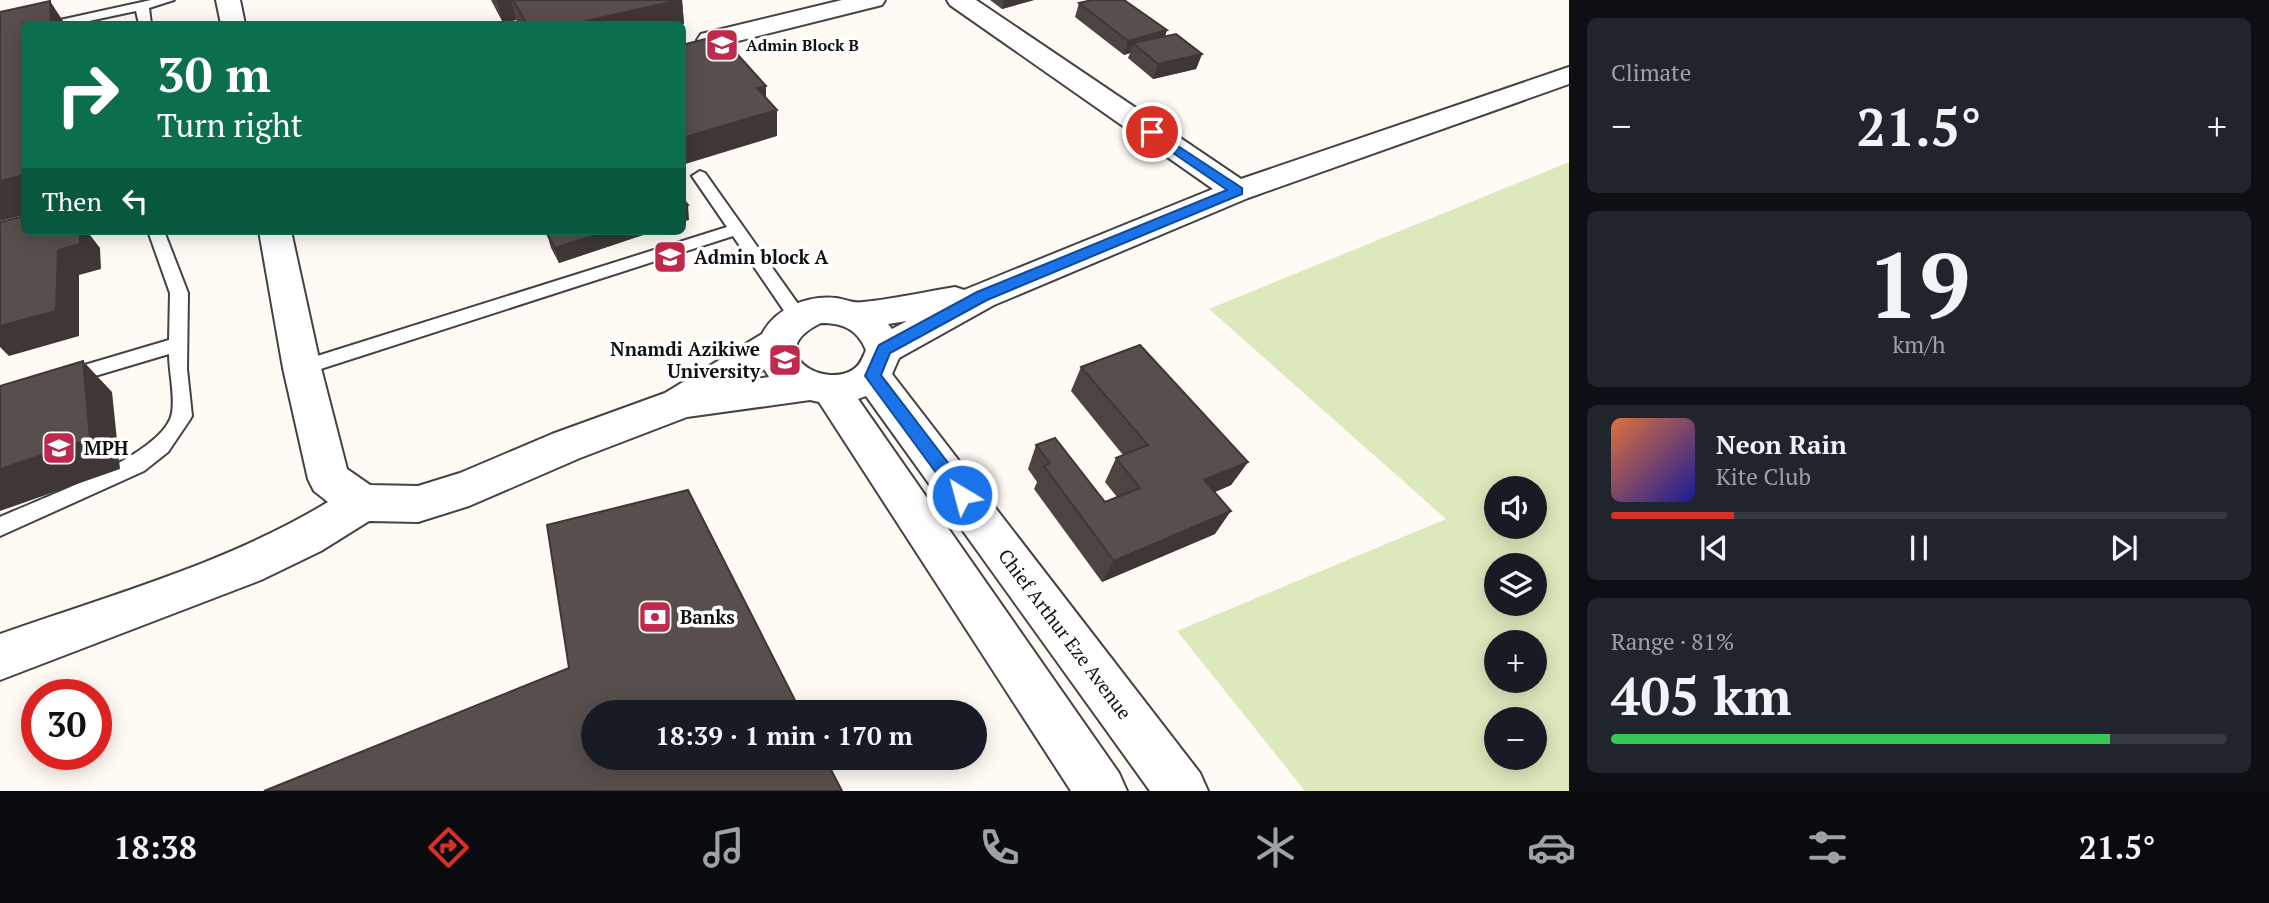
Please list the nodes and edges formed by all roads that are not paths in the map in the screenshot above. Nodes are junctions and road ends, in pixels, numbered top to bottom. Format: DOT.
graph roads {
  1 [pos="168,0"];
  2 [pos="228,0"];
  3 [pos="873,0"];
  4 [pos="959,0"];
  5 [pos="142,6"];
  6 [pos="74,21"];
  7 [pos="144,21"];
  8 [pos="232,21"];
  9 [pos="710,40"];
  10 [pos="1569,75"];
  11 [pos="700,176"];
  12 [pos="1237,191"];
  13 [pos="738,229"];
  14 [pos="157,235"];
  15 [pos="276,235"];
  16 [pos="982,296"];
  17 [pos="859,316"];
  18 [pos="786,330"];
  19 [pos="178,344"];
  20 [pos="878,363"];
  21 [pos="302,368"];
  22 [pos="51,382"];
  23 [pos="820,388"];
  24 [pos="678,404"];
  25 [pos="362,503"];
  26 [pos="0,527"];
  27 [pos="0,657"];
  28 [pos="1101,791"];
  29 [pos="1182,791"];
  1 -- 5 [label="lane"];
  2 -- 8 [label="street"];
  3 -- 9 [label="street"];
  4 -- 12 [label="street"];
  5 -- 6 [label="lane"];
  5 -- 7 [label="lane"];
  10 -- 12 [label="street"];
  11 -- 13 [label="lane"];
  12 -- 16 [label="street"];
  13 -- 18 [label="lane"];
  13 -- 21 [label="lane"];
  14 -- 19 [label="lane"];
  15 -- 21 [label="street"];
  16 -- 17 [label="street"];
  16 -- 20 [label="street"];
  17 -- 18 [label="street"];
  17 -- 20 [label="street"];
  18 -- 23 [label="street"];
  18 -- 24 [label="street"];
  19 -- 22 [label="lane"];
  19 -- 26 [label="lane"];
  20 -- 23 [label="street"];
  20 -- 29 [label="street, Chief Arthur Eze Avenue"];
  21 -- 25 [label="street"];
  23 -- 24 [label="street"];
  23 -- 28 [label="street"];
  24 -- 25 [label="street"];
  25 -- 27 [label="street"];
}
